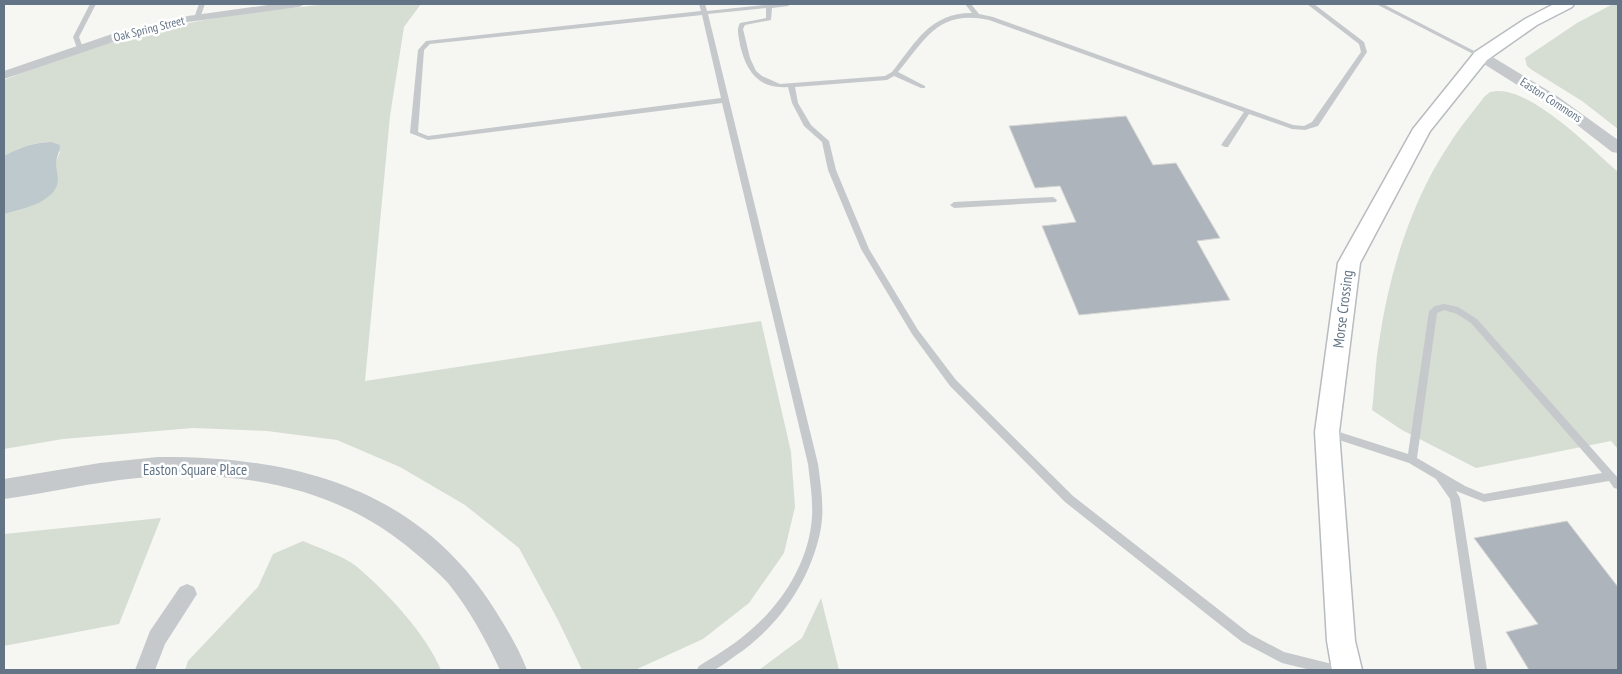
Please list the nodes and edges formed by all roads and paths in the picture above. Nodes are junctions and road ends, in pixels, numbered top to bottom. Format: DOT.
graph roads {
  1 [pos="93,4"];
  2 [pos="202,4"];
  3 [pos="299,4"];
  4 [pos="702,4"];
  5 [pos="788,4"];
  6 [pos="1310,4"];
  7 [pos="1379,4"];
  8 [pos="1566,4"];
  9 [pos="971,5"];
  10 [pos="769,6"];
  11 [pos="705,12"];
  12 [pos="977,15"];
  13 [pos="197,18"];
  14 [pos="80,48"];
  15 [pos="1481,56"];
  16 [pos="894,73"];
  17 [pos="4,75"];
  18 [pos="791,85"];
  19 [pos="924,87"];
  20 [pos="726,100"];
  21 [pos="1248,111"];
  22 [pos="1225,145"];
  23 [pos="1618,148"];
  24 [pos="1053,200"];
  25 [pos="954,205"];
  26 [pos="1327,432"];
  27 [pos="1412,460"];
  28 [pos="1440,476"];
  29 [pos="1611,476"];
  30 [pos="1618,485"];
  31 [pos="4,489"];
  32 [pos="187,594"];
  33 [pos="145,670"];
  34 [pos="514,670"];
  35 [pos="703,670"];
  36 [pos="1332,670"];
  37 [pos="1347,670"];
  38 [pos="1481,670"];
  1 -- 14 [label="lane"];
  2 -- 13 [label="lane"];
  3 -- 13 [label="street, Oak Spring Street"];
  4 -- 11 [label="lane"];
  5 -- 10 [label="lane"];
  6 -- 21 [label="lane"];
  7 -- 15 [label="lane"];
  8 -- 15 [label="main road, Morse Crossing"];
  9 -- 12 [label="lane"];
  10 -- 11 [label="lane"];
  10 -- 18 [label="lane"];
  11 -- 20 [label="lane"];
  11 -- 20 [label="lane"];
  12 -- 16 [label="lane"];
  12 -- 21 [label="lane"];
  13 -- 14 [label="street, Oak Spring Street"];
  14 -- 17 [label="street, Oak Spring Street"];
  15 -- 23 [label="street, Easton Commons"];
  15 -- 26 [label="main road, Morse Crossing"];
  16 -- 18 [label="lane"];
  16 -- 19 [label="lane"];
  18 -- 36 [label="lane"];
  20 -- 35 [label="lane"];
  21 -- 22 [label="lane"];
  24 -- 25 [label="lane"];
  26 -- 27 [label="lane"];
  26 -- 37 [label="main road, Morse Crossing"];
  27 -- 28 [label="lane"];
  27 -- 29 [label="lane"];
  28 -- 29 [label="lane"];
  28 -- 38 [label="lane"];
  29 -- 30 [label="lane"];
  31 -- 34 [label="street, Easton Square Place"];
  32 -- 33 [label="street"];
}
